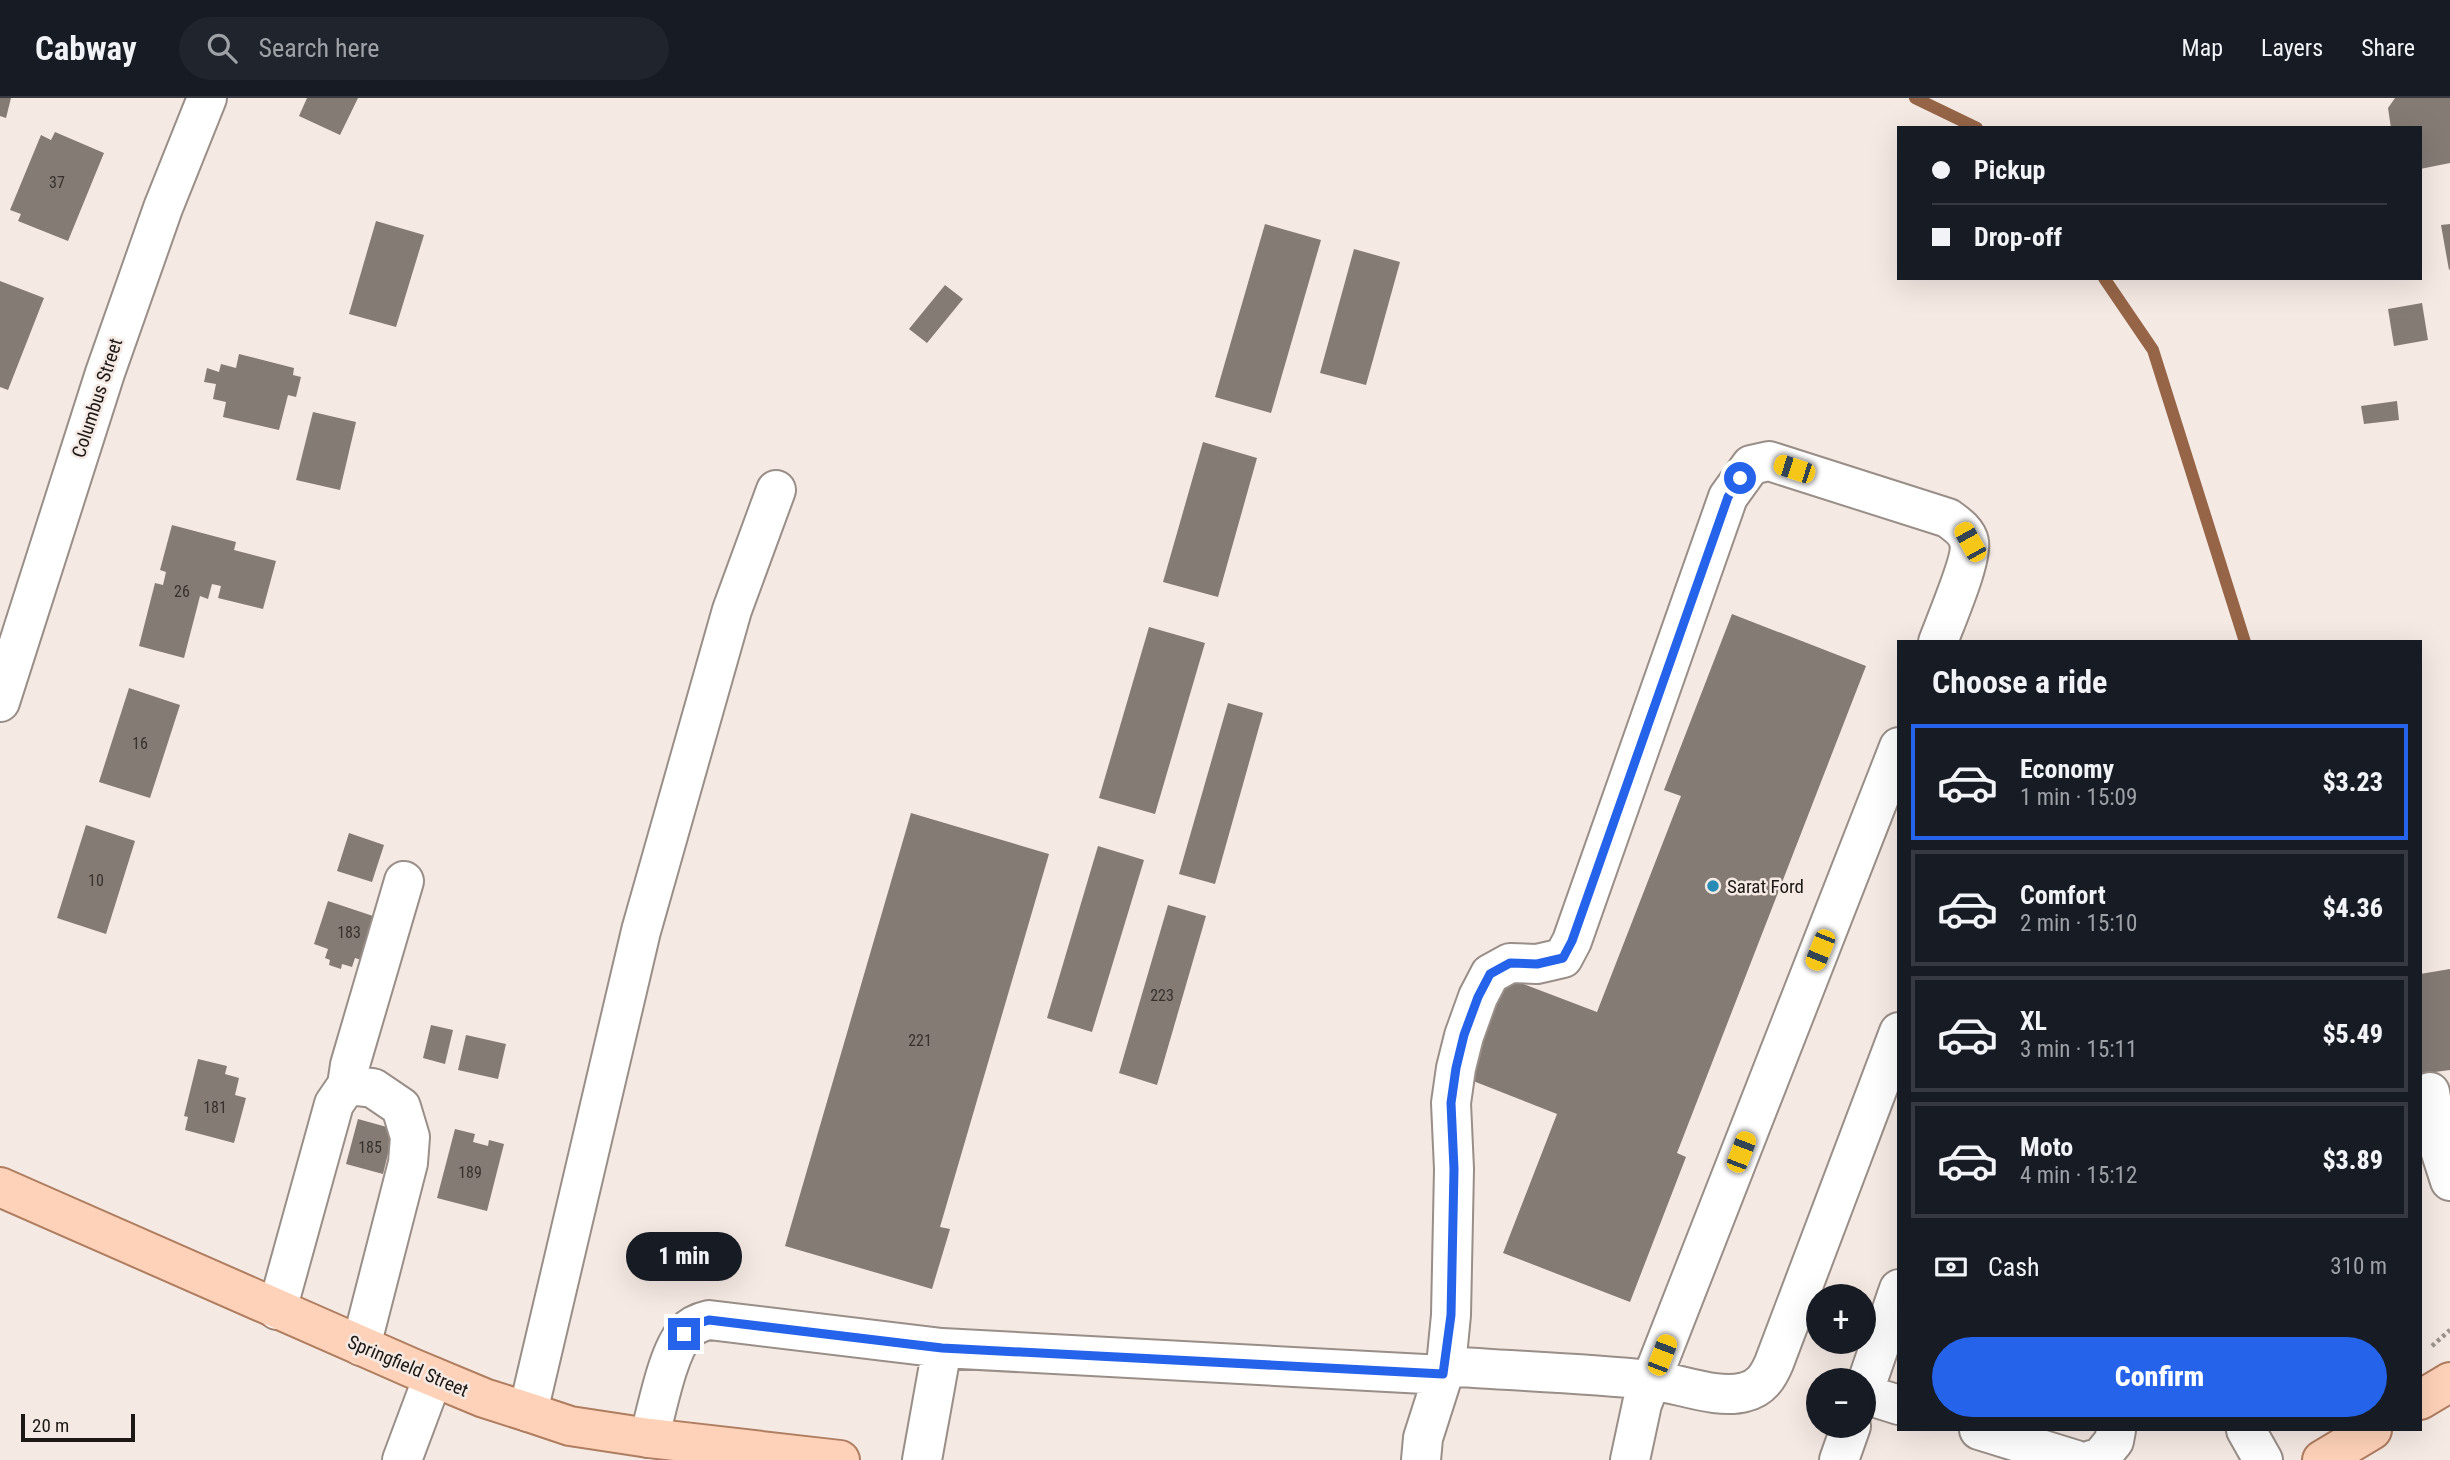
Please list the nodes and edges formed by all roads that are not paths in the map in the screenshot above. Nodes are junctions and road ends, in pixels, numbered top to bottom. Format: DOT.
graph roads {
  1 [pos="207,98"];
  2 [pos="776,490"];
  3 [pos="1939,640"];
  4 [pos="0,702"];
  5 [pos="1897,752"];
  6 [pos="404,881"];
  7 [pos="1897,1037"];
  8 [pos="347,1085"];
  9 [pos="2433,1091"];
  10 [pos="2450,1180"];
  11 [pos="0,1187"];
  12 [pos="277,1310"];
  13 [pos="1895,1310"];
  14 [pos="362,1346"];
  15 [pos="942,1348"];
  16 [pos="1873,1368"];
  17 [pos="1445,1370"];
  18 [pos="433,1377"];
  19 [pos="1652,1380"];
  20 [pos="1876,1396"];
  21 [pos="1897,1404"];
  22 [pos="528,1412"];
  23 [pos="1982,1431"];
  24 [pos="2116,1431"];
  25 [pos="2247,1431"];
  26 [pos="2370,1431"];
  27 [pos="649,1438"];
  28 [pos="1847,1438"];
  29 [pos="402,1460"];
  30 [pos="839,1460"];
  31 [pos="922,1460"];
  32 [pos="1421,1460"];
  33 [pos="1630,1460"];
  34 [pos="1839,1460"];
  35 [pos="2076,1460"];
  36 [pos="2091,1460"];
  37 [pos="2263,1460"];
  38 [pos="2322,1460"];
  1 -- 4 [label="street, Columbus Street"];
  2 -- 22 [label="street"];
  3 -- 17 [label="street"];
  5 -- 19 [label="street"];
  6 -- 8 [label="street"];
  7 -- 19 [label="street"];
  8 -- 12 [label="street"];
  8 -- 14 [label="street"];
  9 -- 10 [label="street"];
  11 -- 12 [label="main road, Springfield Street"];
  12 -- 14 [label="main road, Springfield Street"];
  13 -- 16 [label="street"];
  14 -- 18 [label="main road, Springfield Street"];
  15 -- 17 [label="street"];
  15 -- 27 [label="street"];
  15 -- 31 [label="street"];
  17 -- 19 [label="street"];
  17 -- 32 [label="street"];
  18 -- 22 [label="main road, Springfield Street"];
  18 -- 29 [label="street"];
  19 -- 33 [label="street"];
  20 -- 21 [label="street"];
  22 -- 27 [label="main road, Springfield Street"];
  23 -- 35 [label="street"];
  24 -- 36 [label="street"];
  25 -- 37 [label="street"];
  26 -- 38 [label="main road"];
  27 -- 30 [label="main road, Springfield Street"];
  28 -- 34 [label="street"];
}
